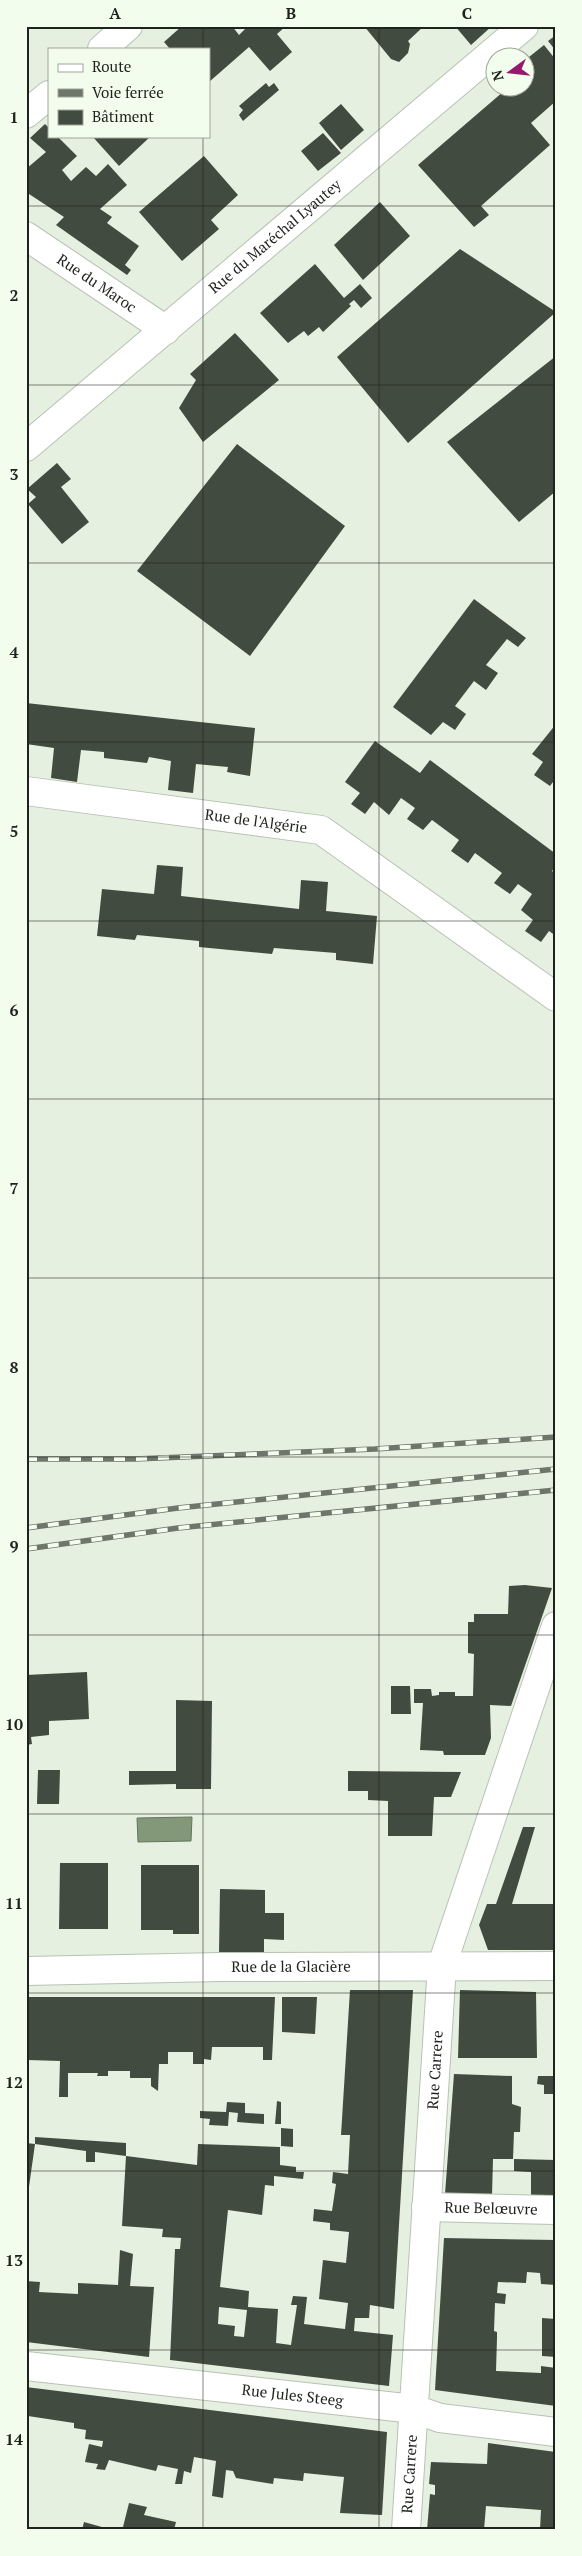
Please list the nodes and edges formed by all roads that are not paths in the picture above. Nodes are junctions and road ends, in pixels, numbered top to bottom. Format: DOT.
graph roads {
  1 [pos="128,26"];
  2 [pos="524,26"];
  3 [pos="103,48"];
  4 [pos="48,96"];
  5 [pos="26,114"];
  6 [pos="26,236"];
  7 [pos="166,330"];
  8 [pos="26,447"];
  9 [pos="26,791"];
  10 [pos="556,997"];
  11 [pos="556,1626"];
  12 [pos="442,1965"];
  13 [pos="556,1966"];
  14 [pos="26,1971"];
  15 [pos="426,2206"];
  16 [pos="556,2210"];
  17 [pos="26,2366"];
  18 [pos="414,2409"];
  19 [pos="556,2432"];
  20 [pos="406,2530"];
  1 -- 3 [label="street"];
  2 -- 7 [label="street, Rue du Maréchal Lyautey"];
  4 -- 5 [label="street"];
  6 -- 7 [label="street, Rue du Maroc"];
  7 -- 8 [label="street, Rue du Maréchal Lyautey"];
  9 -- 10 [label="street, Rue de l'Algérie"];
  11 -- 12 [label="street, Rue Carrere"];
  12 -- 13 [label="street, Rue de la Glacière"];
  12 -- 14 [label="street, Rue de la Glacière"];
  12 -- 15 [label="street, Rue Carrere"];
  15 -- 16 [label="street, Rue Belœuvre"];
  15 -- 18 [label="street, Rue Carrere"];
  17 -- 18 [label="street, Rue Jules Steeg"];
  18 -- 19 [label="street, Rue Jules Steeg"];
  18 -- 20 [label="street, Rue Carrere"];
}
